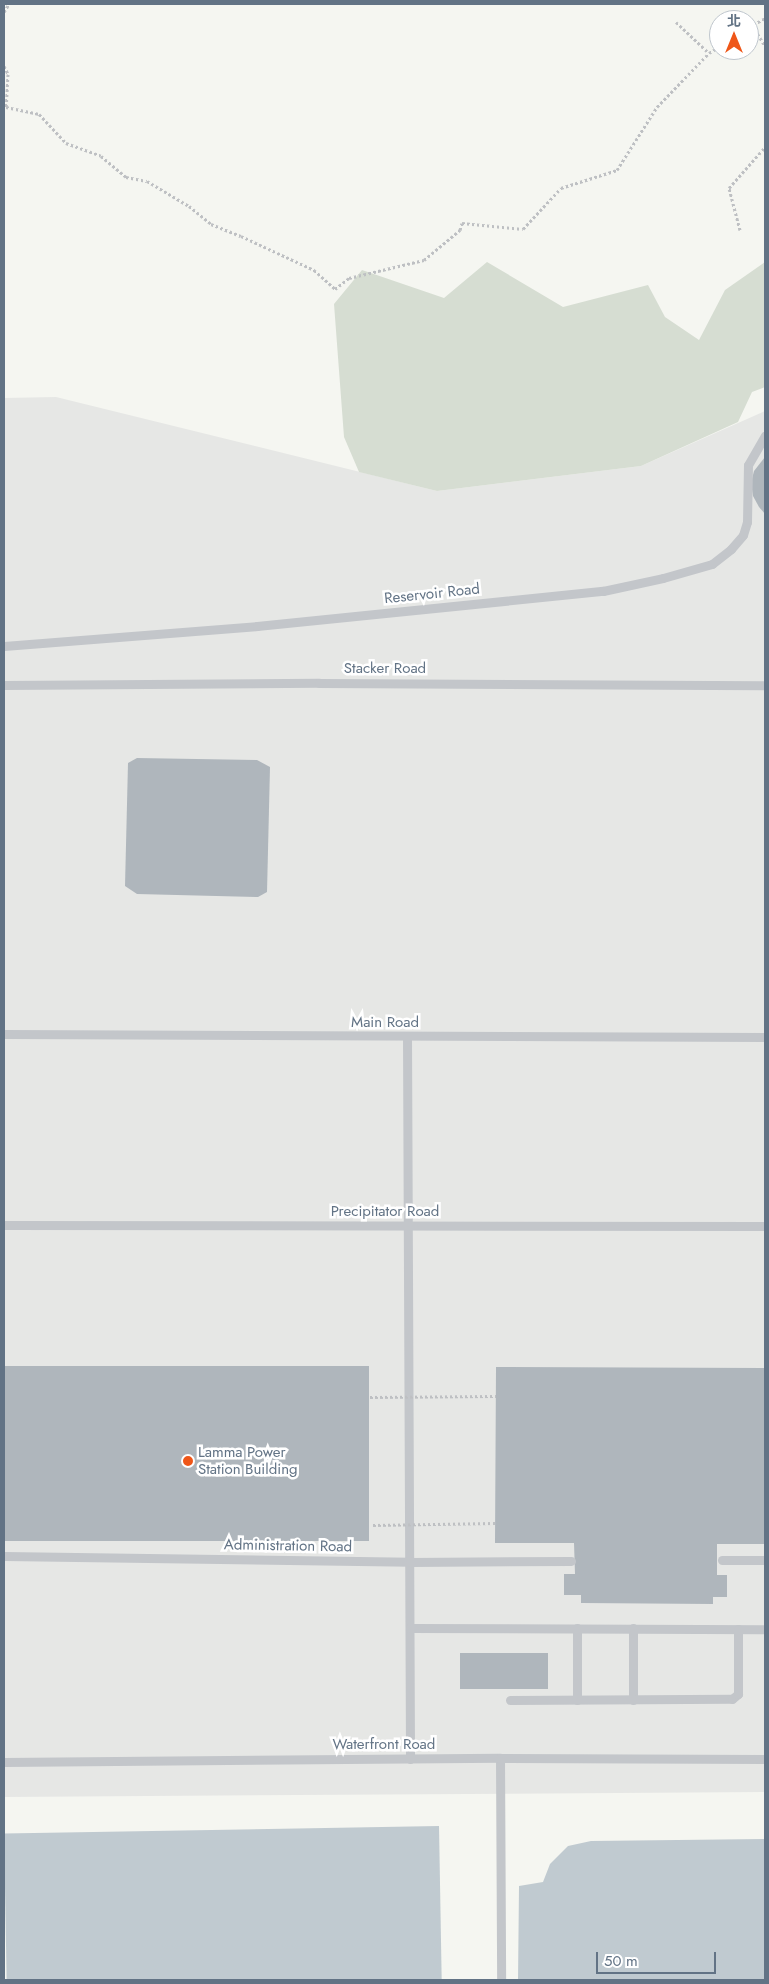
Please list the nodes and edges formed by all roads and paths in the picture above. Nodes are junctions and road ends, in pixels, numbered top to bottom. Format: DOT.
graph roads {
  1 [pos="9,4"];
  2 [pos="4,12"];
  3 [pos="676,22"];
  4 [pos="709,53"];
  5 [pos="4,66"];
  6 [pos="765,147"];
  7 [pos="740,230"];
  8 [pos="765,435"];
  9 [pos="4,646"];
  10 [pos="765,685"];
  11 [pos="4,686"];
  12 [pos="4,1034"];
  13 [pos="407,1036"];
  14 [pos="765,1037"];
  15 [pos="4,1224"];
  16 [pos="407,1226"];
  17 [pos="765,1226"];
  18 [pos="370,1396"];
  19 [pos="496,1396"];
  20 [pos="495,1523"];
  21 [pos="373,1525"];
  22 [pos="4,1556"];
  23 [pos="722,1560"];
  24 [pos="765,1560"];
  25 [pos="571,1561"];
  26 [pos="410,1562"];
  27 [pos="410,1628"];
  28 [pos="577,1628"];
  29 [pos="633,1628"];
  30 [pos="738,1629"];
  31 [pos="765,1629"];
  32 [pos="510,1700"];
  33 [pos="577,1700"];
  34 [pos="633,1700"];
  35 [pos="500,1758"];
  36 [pos="410,1759"];
  37 [pos="765,1760"];
  38 [pos="4,1762"];
  39 [pos="501,1980"];
  1 -- 2 [label="path"];
  3 -- 4 [label="path"];
  4 -- 5 [label="path"];
  6 -- 7 [label="path"];
  8 -- 9 [label="lane, Reservoir Road"];
  10 -- 11 [label="lane, Stacker Road"];
  12 -- 13 [label="lane, Main Road"];
  13 -- 14 [label="lane, Main Road"];
  13 -- 16 [label="lane"];
  15 -- 16 [label="lane, Precipitator Road"];
  16 -- 17 [label="lane, Precipitator Road"];
  16 -- 26 [label="lane"];
  18 -- 19 [label="path, bridge"];
  20 -- 21 [label="path, bridge"];
  22 -- 26 [label="lane, Administration Road"];
  23 -- 24 [label="lane"];
  25 -- 26 [label="lane, Administration Road"];
  26 -- 27 [label="lane"];
  27 -- 28 [label="lane"];
  27 -- 36 [label="lane"];
  28 -- 29 [label="lane"];
  28 -- 33 [label="lane"];
  29 -- 30 [label="lane"];
  29 -- 34 [label="lane"];
  30 -- 31 [label="lane"];
  30 -- 34 [label="lane"];
  32 -- 33 [label="lane"];
  33 -- 34 [label="lane"];
  35 -- 36 [label="lane, Waterfront Road"];
  35 -- 37 [label="lane, Waterfront Road"];
  35 -- 39 [label="lane"];
  36 -- 38 [label="lane, Waterfront Road"];
}
